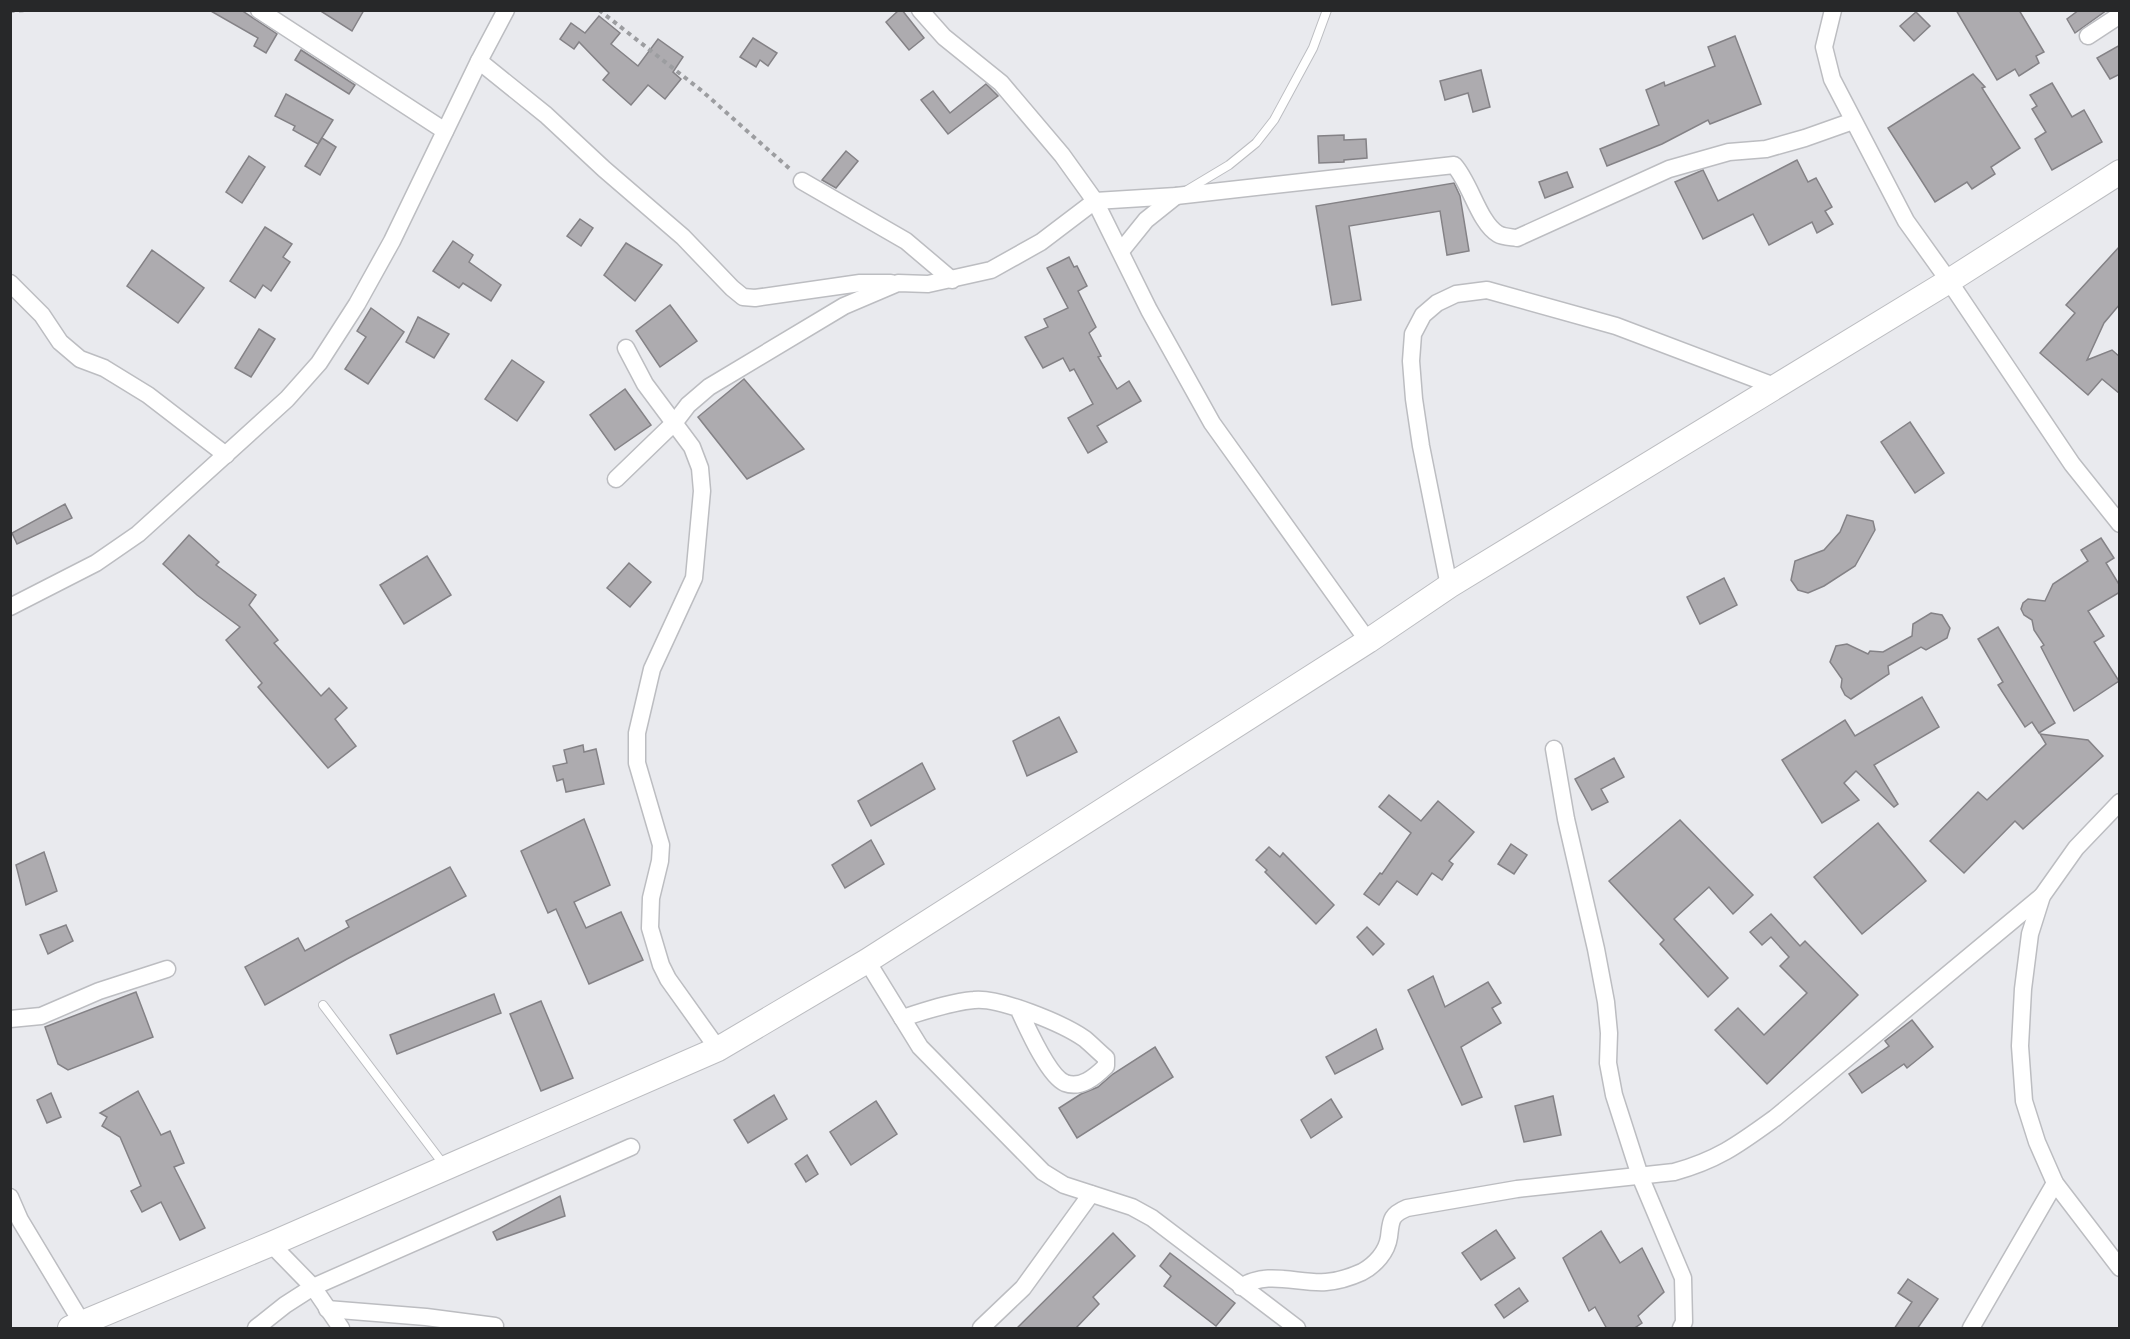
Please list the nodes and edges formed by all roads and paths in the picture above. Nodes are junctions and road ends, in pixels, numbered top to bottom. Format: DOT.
graph roads {
  1 [pos="27,10"];
  2 [pos="259,10"];
  3 [pos="506,10"];
  4 [pos="599,10"];
  5 [pos="920,10"];
  6 [pos="1327,10"];
  7 [pos="1833,10"];
  8 [pos="10,11"];
  9 [pos="2120,15"];
  10 [pos="2088,36"];
  11 [pos="479,61"];
  12 [pos="1852,121"];
  13 [pos="445,131"];
  14 [pos="2120,172"];
  15 [pos="802,181"];
  16 [pos="1176,196"];
  17 [pos="1095,201"];
  18 [pos="1121,251"];
  19 [pos="952,280"];
  20 [pos="1949,281"];
  21 [pos="10,283"];
  22 [pos="898,284"];
  23 [pos="626,348"];
  24 [pos="1777,387"];
  25 [pos="675,422"];
  26 [pos="226,455"];
  27 [pos="616,479"];
  28 [pos="2120,524"];
  29 [pos="1449,586"];
  30 [pos="10,607"];
  31 [pos="1368,641"];
  32 [pos="1554,748"];
  33 [pos="2120,802"];
  34 [pos="2042,896"];
  35 [pos="867,961"];
  36 [pos="167,969"];
  37 [pos="323,1005"];
  38 [pos="1018,1008"];
  39 [pos="902,1018"];
  40 [pos="10,1019"];
  41 [pos="718,1048"];
  42 [pos="631,1147"];
  43 [pos="447,1168"];
  44 [pos="1640,1176"];
  45 [pos="2055,1183"];
  46 [pos="1091,1194"];
  47 [pos="10,1197"];
  48 [pos="271,1244"];
  49 [pos="2120,1268"];
  50 [pos="313,1287"];
  51 [pos="1241,1287"];
  52 [pos="327,1309"];
  53 [pos="76,1326"];
  54 [pos="495,1326"];
  55 [pos="341,1327"];
  56 [pos="256,1329"];
  57 [pos="981,1329"];
  58 [pos="1297,1329"];
  59 [pos="1681,1329"];
  60 [pos="1971,1329"];
  1 -- 8 [label="path"];
  2 -- 13 [label="street"];
  3 -- 11 [label="street"];
  4 -- 15 [label="path"];
  5 -- 17 [label="street"];
  6 -- 16 [label="lane"];
  7 -- 12 [label="street"];
  9 -- 10 [label="street"];
  11 -- 13 [label="street"];
  11 -- 22 [label="street"];
  12 -- 16 [label="street"];
  12 -- 20 [label="street"];
  13 -- 26 [label="street"];
  14 -- 20 [label="street"];
  15 -- 19 [label="street"];
  16 -- 17 [label="street"];
  16 -- 18 [label="street"];
  17 -- 18 [label="street"];
  17 -- 19 [label="street"];
  18 -- 31 [label="street"];
  19 -- 22 [label="street"];
  20 -- 24 [label="street"];
  20 -- 28 [label="street"];
  21 -- 26 [label="street"];
  22 -- 25 [label="street"];
  23 -- 25 [label="street"];
  24 -- 29 [label="street"];
  24 -- 29 [label="street"];
  25 -- 27 [label="street"];
  25 -- 41 [label="street"];
  26 -- 30 [label="street"];
  29 -- 31 [label="street"];
  31 -- 35 [label="street"];
  32 -- 44 [label="street"];
  33 -- 34 [label="street"];
  34 -- 44 [label="street"];
  34 -- 45 [label="street"];
  35 -- 39 [label="street"];
  35 -- 41 [label="street"];
  36 -- 40 [label="street"];
  37 -- 43 [label="lane"];
  38 -- 38 [label="street"];
  38 -- 39 [label="street"];
  39 -- 46 [label="street"];
  41 -- 43 [label="street"];
  42 -- 50 [label="street"];
  43 -- 48 [label="street"];
  44 -- 51 [label="street"];
  44 -- 59 [label="street"];
  45 -- 49 [label="street"];
  45 -- 60 [label="street"];
  46 -- 51 [label="street"];
  46 -- 57 [label="street"];
  47 -- 53 [label="street"];
  48 -- 50 [label="street"];
  48 -- 53 [label="street"];
  50 -- 52 [label="street"];
  50 -- 56 [label="street"];
  51 -- 58 [label="street"];
  52 -- 54 [label="street"];
  52 -- 55 [label="street"];
}
